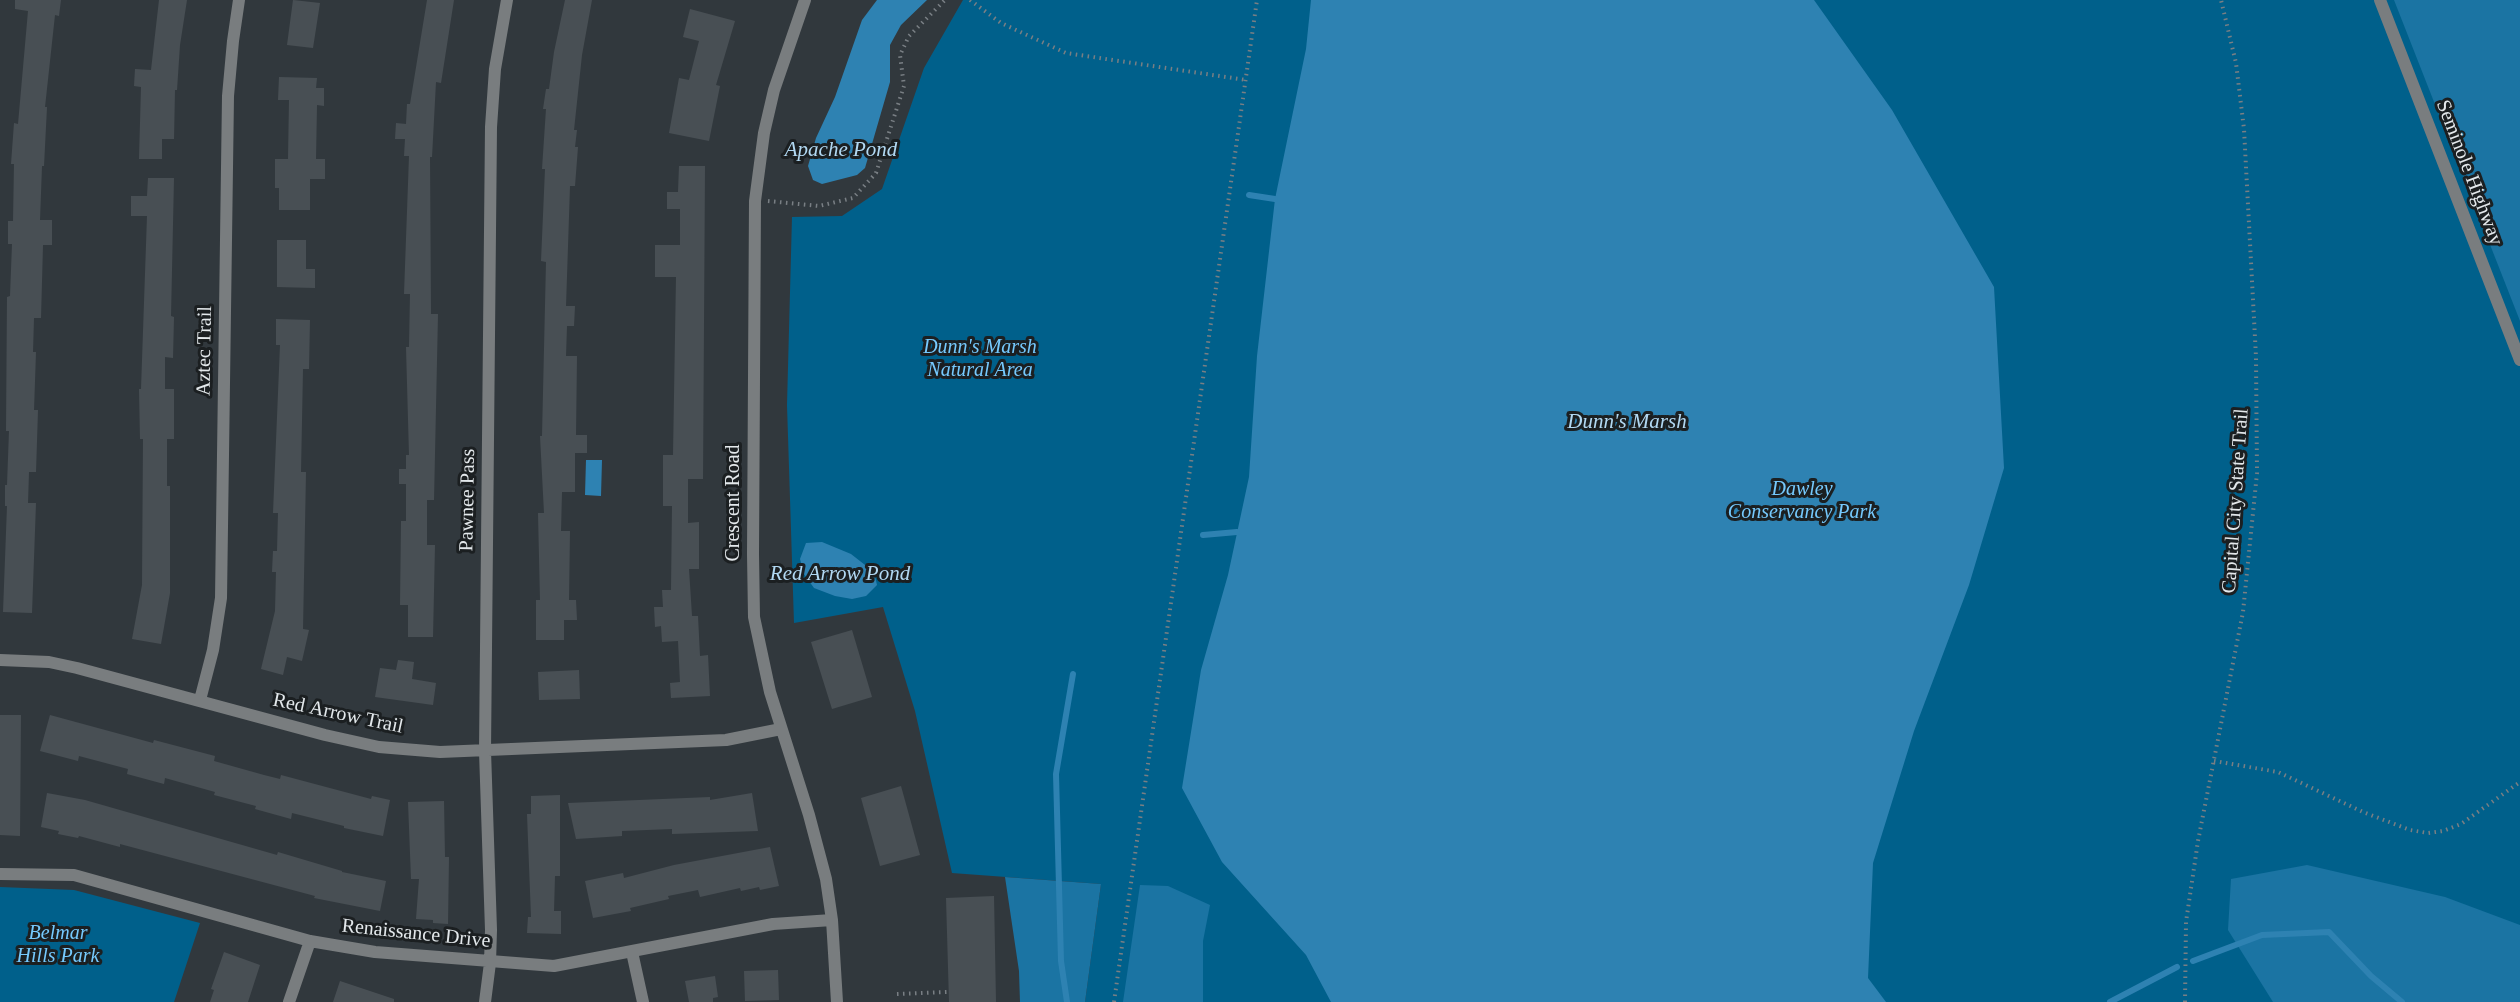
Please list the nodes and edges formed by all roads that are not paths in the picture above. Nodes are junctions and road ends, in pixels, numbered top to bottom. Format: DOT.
graph roads {
  1 [pos="239,0"];
  2 [pos="507,0"];
  3 [pos="2380,0"];
  4 [pos="800,1"];
  5 [pos="2520,360"];
  6 [pos="0,660"];
  7 [pos="200,700"];
  8 [pos="781,729"];
  9 [pos="485,751"];
  10 [pos="0,874"];
  11 [pos="832,920"];
  12 [pos="310,941"];
  13 [pos="632,951"];
  14 [pos="490,963"];
  15 [pos="289,1002"];
  16 [pos="485,1002"];
  17 [pos="643,1002"];
  18 [pos="837,1002"];
  1 -- 7 [label="street, Aztec Trail"];
  2 -- 9 [label="street, Pawnee Pass"];
  3 -- 5 [label="street, Seminole Highway"];
  4 -- 8 [label="street, Crescent Road"];
  6 -- 7 [label="street, Red Arrow Trail"];
  7 -- 9 [label="street, Red Arrow Trail"];
  8 -- 9 [label="street, Red Arrow Trail"];
  8 -- 11 [label="street, Crescent Road"];
  9 -- 14 [label="street, Pawnee Pass"];
  10 -- 12 [label="street, Renaissance Drive"];
  11 -- 13 [label="street, Renaissance Drive"];
  11 -- 18 [label="street, Crescent Road"];
  12 -- 14 [label="street, Renaissance Drive"];
  12 -- 15 [label="street"];
  13 -- 14 [label="street, Renaissance Drive"];
  13 -- 17 [label="street"];
  14 -- 16 [label="street, Pawnee Pass"];
}
